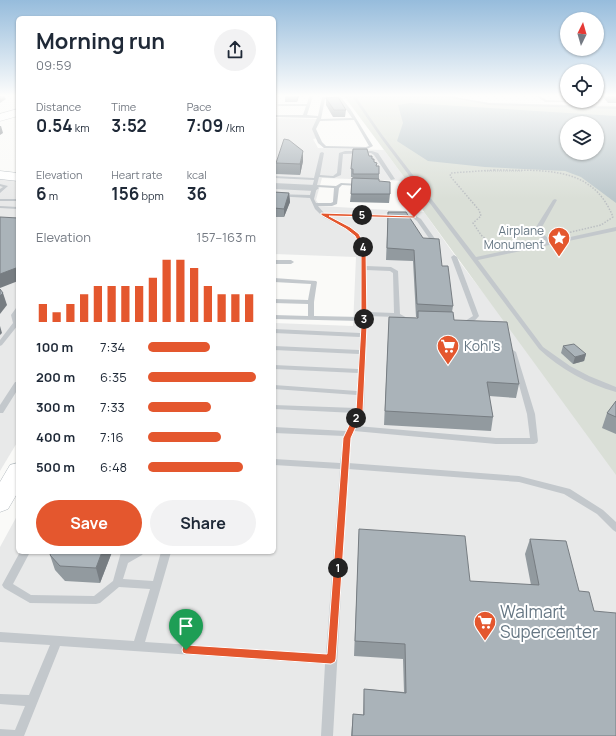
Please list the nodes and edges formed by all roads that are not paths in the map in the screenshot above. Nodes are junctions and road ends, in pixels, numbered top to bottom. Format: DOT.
graph roads {
  1 [pos="315,130"];
  2 [pos="377,130"];
  3 [pos="361,131"];
  4 [pos="356,134"];
  5 [pos="359,138"];
  6 [pos="367,140"];
  7 [pos="322,153"];
  8 [pos="0,175"];
  9 [pos="16,177"];
  10 [pos="276,177"];
  11 [pos="393,179"];
  12 [pos="316,182"];
  13 [pos="0,185"];
  14 [pos="367,185"];
  15 [pos="276,186"];
  16 [pos="337,187"];
  17 [pos="0,192"];
  18 [pos="276,195"];
  19 [pos="313,197"];
  20 [pos="16,199"];
  21 [pos="0,200"];
  22 [pos="555,200"];
  23 [pos="315,204"];
  24 [pos="0,208"];
  25 [pos="16,208"];
  26 [pos="322,214"];
  27 [pos="616,230"];
  28 [pos="435,243"];
  29 [pos="551,243"];
  30 [pos="454,256"];
  31 [pos="476,259"];
  32 [pos="276,262"];
  33 [pos="291,262"];
  34 [pos="364,268"];
  35 [pos="276,280"];
  36 [pos="276,301"];
  37 [pos="311,302"];
  38 [pos="397,315"];
  39 [pos="364,316"];
  40 [pos="276,317"];
  41 [pos="311,318"];
  42 [pos="413,321"];
  43 [pos="16,323"];
  44 [pos="460,323"];
  45 [pos="276,331"];
  46 [pos="363,335"];
  47 [pos="0,344"];
  48 [pos="276,348"];
  49 [pos="362,352"];
  50 [pos="513,352"];
  51 [pos="276,366"];
  52 [pos="362,371"];
  53 [pos="16,387"];
  54 [pos="276,387"];
  55 [pos="616,390"];
  56 [pos="360,392"];
  57 [pos="276,407"];
  58 [pos="0,411"];
  59 [pos="360,411"];
  60 [pos="276,430"];
  61 [pos="350,431"];
  62 [pos="276,462"];
  63 [pos="344,466"];
  64 [pos="16,475"];
  65 [pos="0,503"];
  66 [pos="616,528"];
  67 [pos="24,554"];
  68 [pos="165,554"];
  69 [pos="125,556"];
  70 [pos="116,583"];
  71 [pos="156,585"];
  72 [pos="0,637"];
  73 [pos="57,641"];
  74 [pos="138,646"];
  75 [pos="331,659"];
  76 [pos="0,699"];
  77 [pos="32,701"];
  78 [pos="0,735"];
  79 [pos="16,736"];
  80 [pos="327,736"];
  1 -- 6 [label="lane"];
  2 -- 31 [label="lane"];
  3 -- 4 [label="lane"];
  3 -- 6 [label="lane"];
  5 -- 6 [label="lane"];
  7 -- 12 [label="lane"];
  8 -- 9 [label="main road"];
  10 -- 12 [label="lane"];
  11 -- 12 [label="lane"];
  12 -- 15 [label="street"];
  12 -- 16 [label="lane"];
  12 -- 19 [label="lane"];
  13 -- 17 [label="lane"];
  14 -- 16 [label="lane"];
  16 -- 23 [label="lane"];
  18 -- 19 [label="lane"];
  19 -- 23 [label="lane"];
  20 -- 21 [label="lane"];
  22 -- 29 [label="lane"];
  23 -- 26 [label="lane"];
  24 -- 25 [label="lane"];
  26 -- 28 [label="lane"];
  26 -- 34 [label="lane"];
  27 -- 29 [label="lane"];
  29 -- 31 [label="lane"];
  30 -- 44 [label="lane"];
  31 -- 55 [label="lane"];
  32 -- 33 [label="lane"];
  34 -- 38 [label="lane"];
  34 -- 39 [label="lane"];
  35 -- 37 [label="lane"];
  36 -- 37 [label="lane"];
  37 -- 41 [label="lane"];
  38 -- 39 [label="lane"];
  38 -- 42 [label="lane"];
  39 -- 41 [label="lane"];
  39 -- 46 [label="lane"];
  40 -- 41 [label="lane"];
  43 -- 47 [label="lane"];
  45 -- 46 [label="lane"];
  46 -- 49 [label="lane"];
  48 -- 49 [label="lane"];
  49 -- 52 [label="lane"];
  50 -- 61 [label="lane"];
  51 -- 52 [label="lane"];
  52 -- 56 [label="lane"];
  53 -- 58 [label="lane"];
  54 -- 56 [label="lane"];
  56 -- 59 [label="lane"];
  57 -- 59 [label="lane"];
  59 -- 61 [label="lane"];
  60 -- 61 [label="lane"];
  61 -- 63 [label="lane"];
  62 -- 63 [label="lane"];
  63 -- 66 [label="lane"];
  63 -- 75 [label="lane"];
  64 -- 65 [label="main road"];
  67 -- 70 [label="lane"];
  68 -- 71 [label="lane"];
  69 -- 70 [label="lane"];
  70 -- 71 [label="lane"];
  71 -- 74 [label="lane"];
  72 -- 73 [label="lane"];
  73 -- 74 [label="lane"];
  73 -- 77 [label="lane"];
  74 -- 75 [label="lane"];
  75 -- 80 [label="lane"];
  76 -- 77 [label="lane"];
  77 -- 79 [label="lane"];
  78 -- 79 [label="lane"];
}
